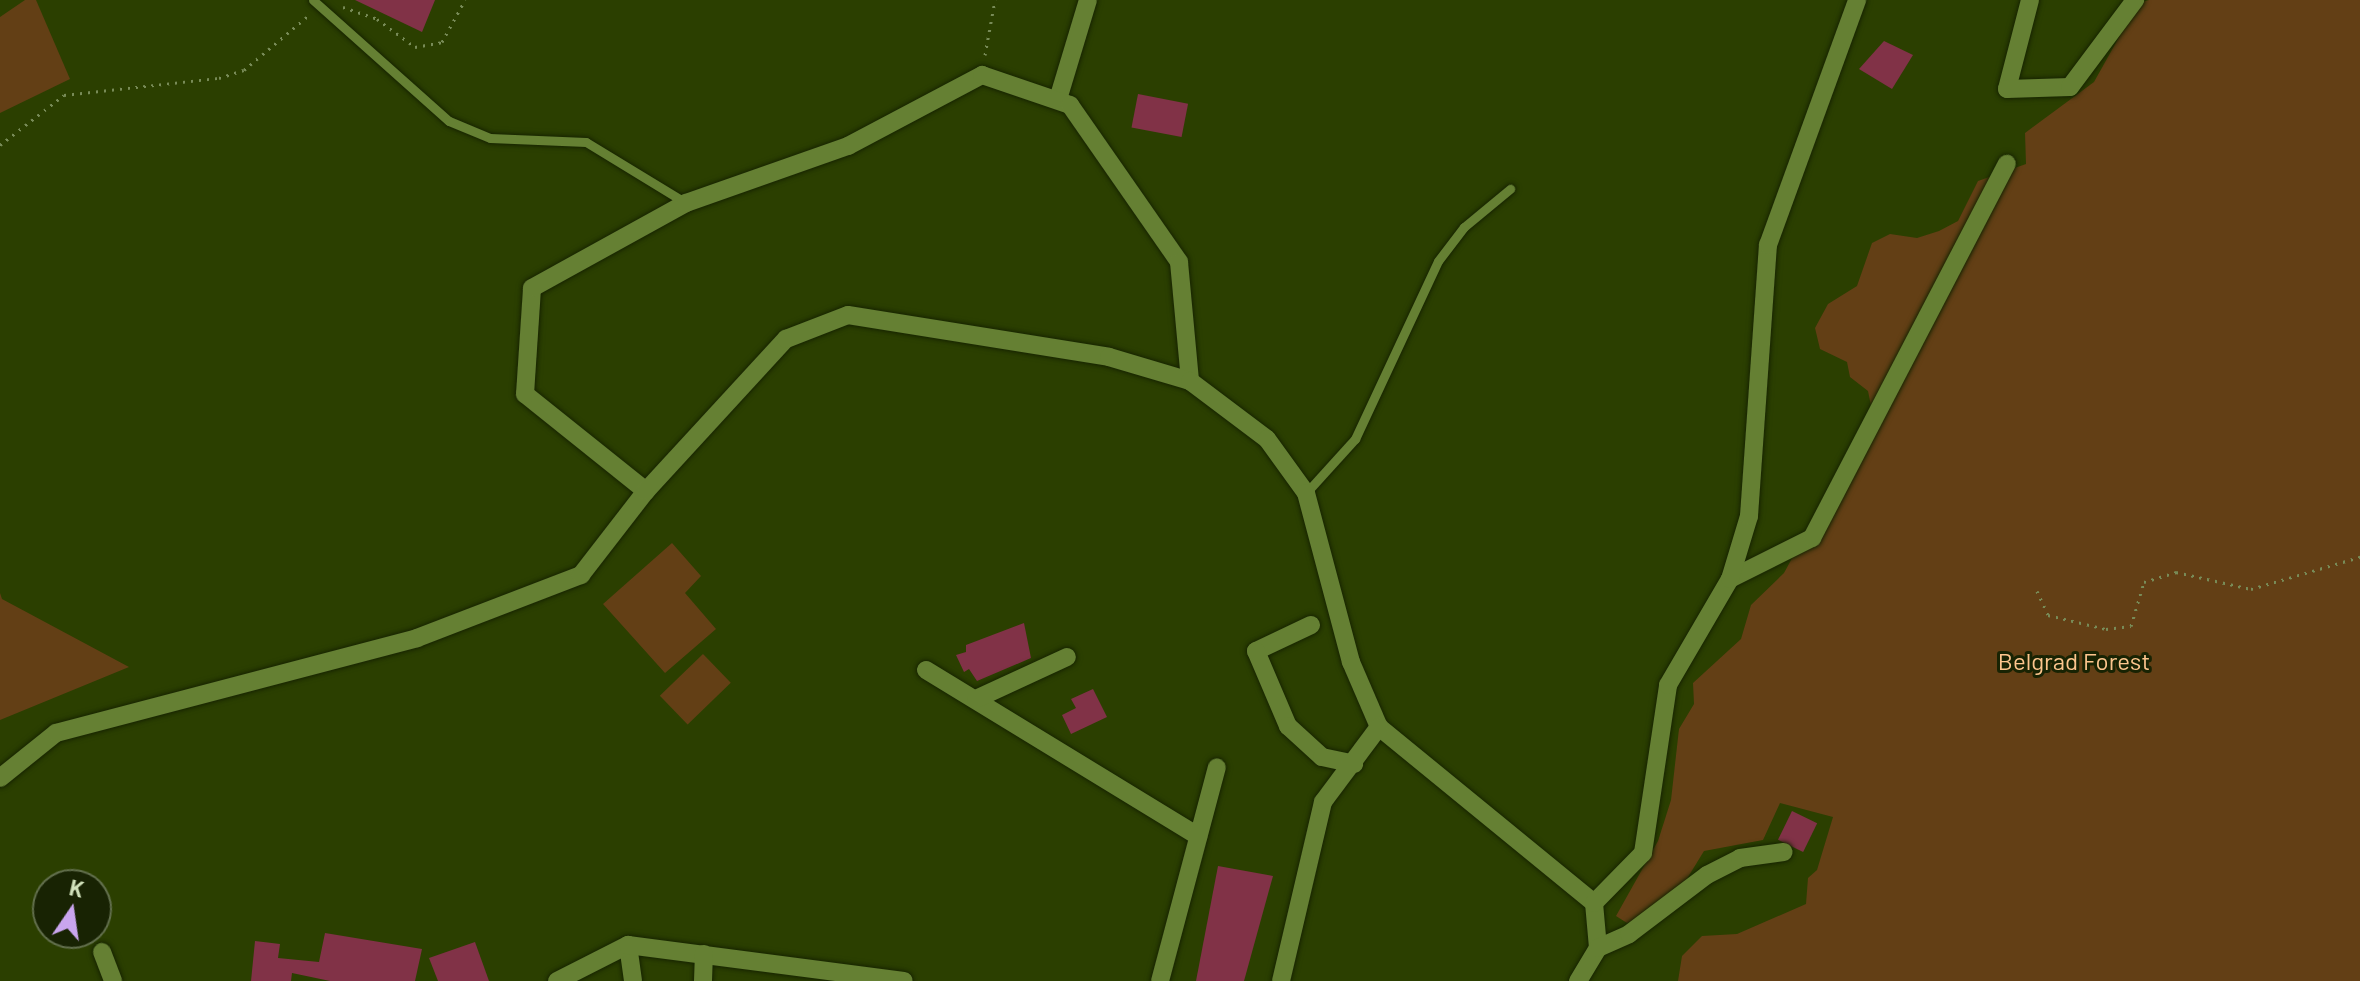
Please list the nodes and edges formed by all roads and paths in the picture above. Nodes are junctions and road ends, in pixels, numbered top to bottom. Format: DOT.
graph roads {
  1 [pos="313,0"];
  2 [pos="465,0"];
  3 [pos="995,0"];
  4 [pos="1088,0"];
  5 [pos="1857,0"];
  6 [pos="2030,0"];
  7 [pos="2135,0"];
  8 [pos="323,9"];
  9 [pos="982,75"];
  10 [pos="1059,96"];
  11 [pos="0,145"];
  12 [pos="2007,164"];
  13 [pos="1510,189"];
  14 [pos="686,203"];
  15 [pos="1190,381"];
  16 [pos="646,491"];
  17 [pos="1306,493"];
  18 [pos="2360,557"];
  19 [pos="1730,579"];
  20 [pos="2037,591"];
  21 [pos="1311,625"];
  22 [pos="1067,657"];
  23 [pos="926,670"];
  24 [pos="976,699"];
  25 [pos="1379,727"];
  26 [pos="1354,764"];
  27 [pos="1217,767"];
  28 [pos="0,778"];
  29 [pos="1198,836"];
  30 [pos="1784,852"];
  31 [pos="1594,903"];
  32 [pos="628,945"];
  33 [pos="1598,948"];
  34 [pos="102,952"];
  35 [pos="704,954"];
  36 [pos="770,972"];
  37 [pos="113,981"];
  38 [pos="557,981"];
  39 [pos="633,981"];
  40 [pos="703,981"];
  41 [pos="904,981"];
  42 [pos="1160,981"];
  43 [pos="1281,981"];
  44 [pos="1578,981"];
  1 -- 8 [label="lane"];
  2 -- 8 [label="path"];
  3 -- 9 [label="path"];
  4 -- 10 [label="street"];
  5 -- 19 [label="street"];
  6 -- 7 [label="street"];
  8 -- 11 [label="path"];
  8 -- 14 [label="lane"];
  9 -- 10 [label="street"];
  9 -- 14 [label="street"];
  10 -- 15 [label="street"];
  12 -- 19 [label="street"];
  13 -- 17 [label="lane"];
  14 -- 16 [label="street"];
  15 -- 16 [label="street"];
  15 -- 17 [label="street"];
  16 -- 28 [label="street"];
  17 -- 25 [label="street"];
  18 -- 20 [label="path"];
  19 -- 31 [label="street"];
  21 -- 26 [label="street"];
  22 -- 24 [label="street"];
  23 -- 24 [label="street"];
  24 -- 29 [label="street"];
  25 -- 26 [label="street"];
  25 -- 31 [label="street"];
  26 -- 43 [label="street"];
  27 -- 29 [label="street"];
  29 -- 42 [label="street"];
  30 -- 33 [label="street"];
  31 -- 33 [label="street"];
  32 -- 35 [label="street"];
  32 -- 38 [label="street"];
  32 -- 39 [label="street"];
  33 -- 44 [label="street"];
  34 -- 37 [label="street"];
  35 -- 36 [label="street"];
  35 -- 40 [label="street"];
  36 -- 41 [label="street"];
}
